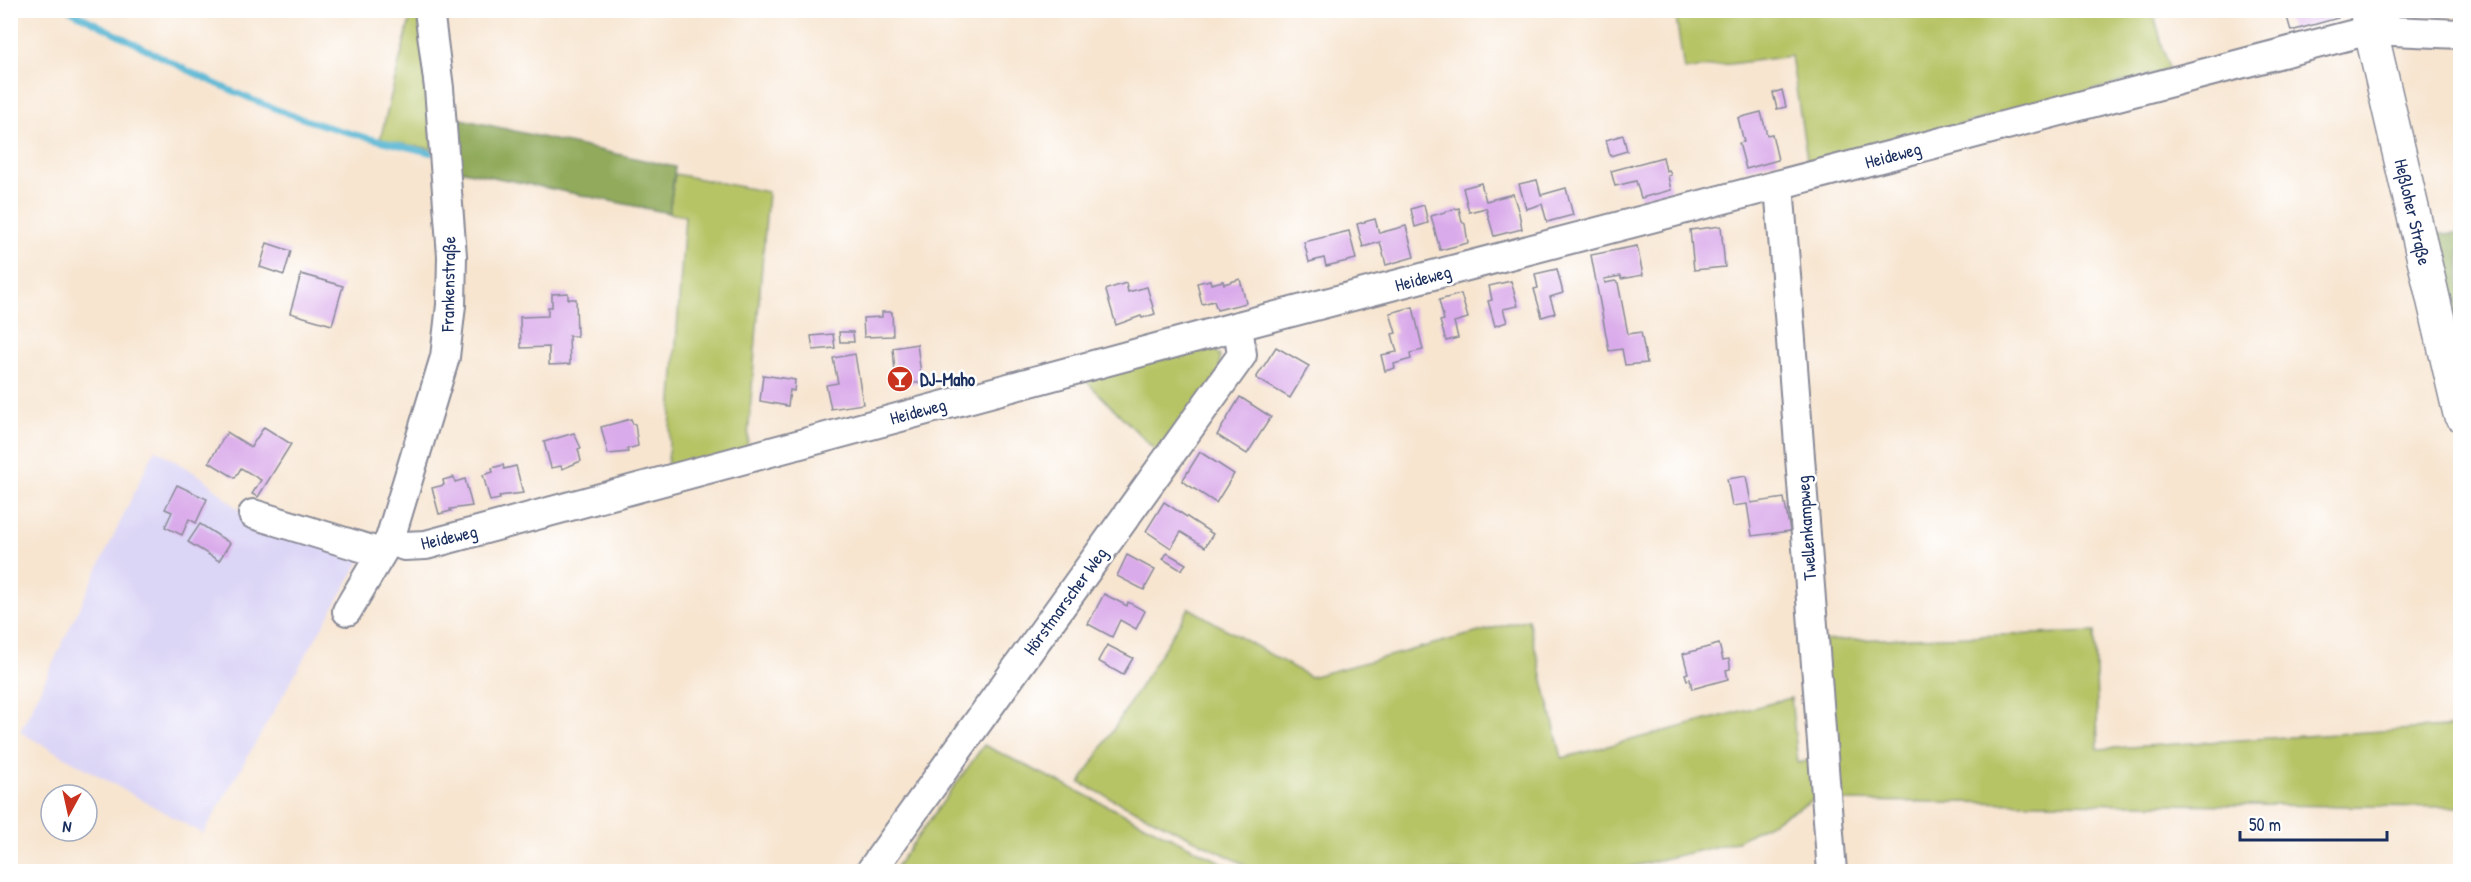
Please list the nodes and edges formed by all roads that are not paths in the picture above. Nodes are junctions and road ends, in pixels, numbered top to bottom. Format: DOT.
graph roads {
  1 [pos="429,10"];
  2 [pos="2368,20"];
  3 [pos="2460,34"];
  4 [pos="1779,185"];
  5 [pos="1238,326"];
  6 [pos="2460,414"];
  7 [pos="253,514"];
  8 [pos="386,546"];
  9 [pos="347,611"];
  10 [pos="870,872"];
  11 [pos="1832,872"];
  1 -- 8 [label="street, Frankenstraße"];
  2 -- 3 [label="street, Heideweg"];
  2 -- 4 [label="street, Heideweg"];
  2 -- 6 [label="main road, Heßloher Straße"];
  4 -- 5 [label="street, Heideweg"];
  4 -- 11 [label="street, Twellenkampweg"];
  5 -- 8 [label="street, Heideweg"];
  5 -- 10 [label="street, Hörstmarscher Weg"];
  7 -- 8 [label="street, Heideweg"];
  8 -- 9 [label="street, Frankenstraße"];
}
